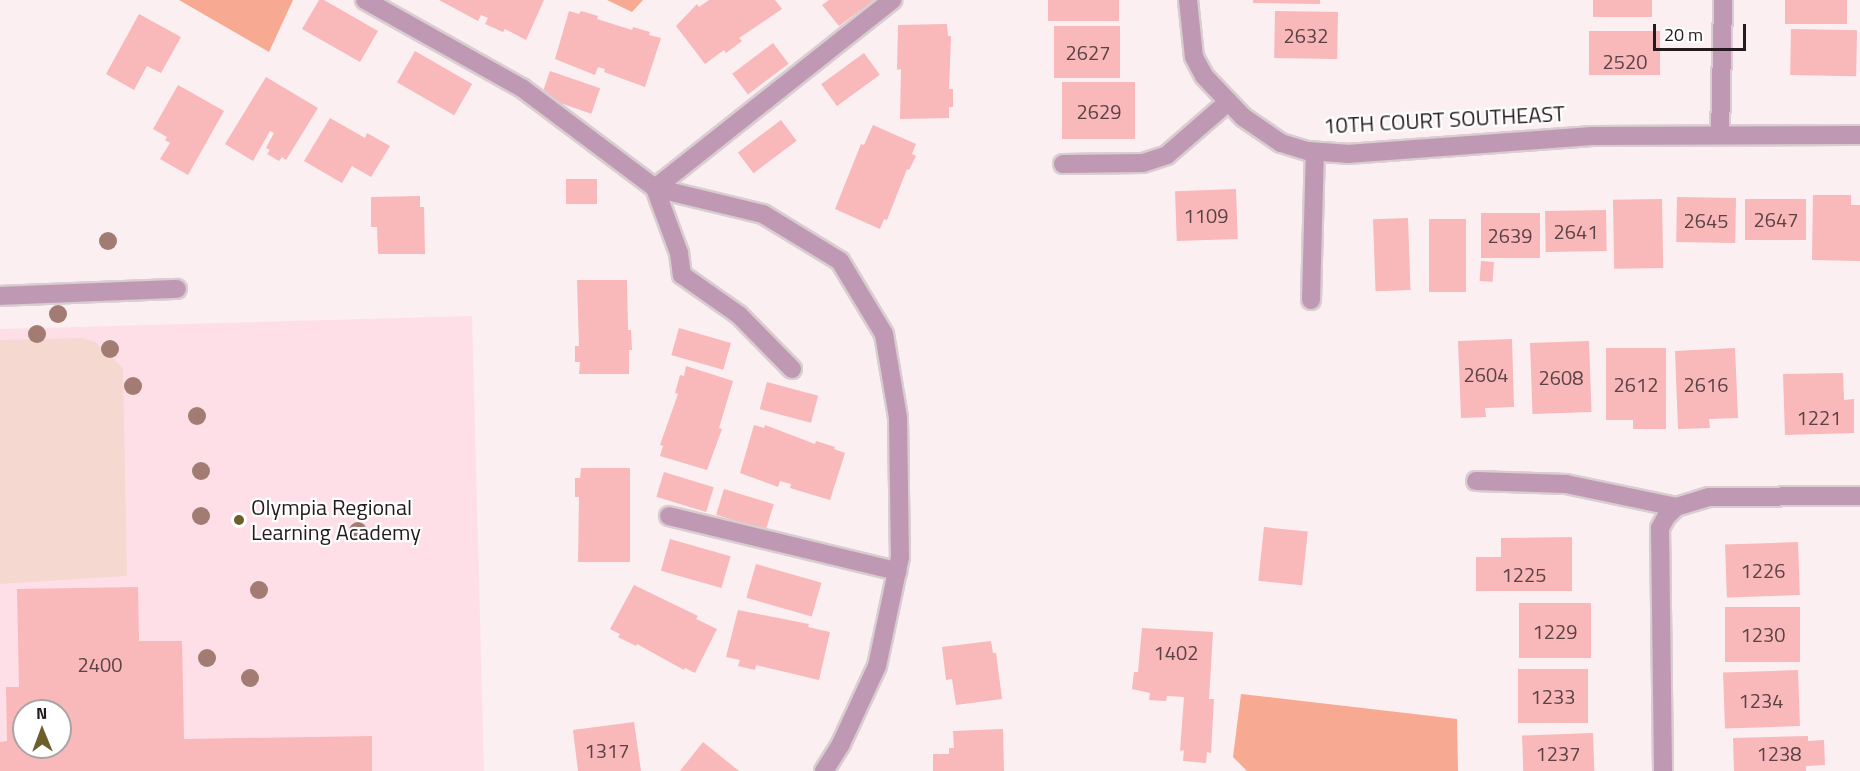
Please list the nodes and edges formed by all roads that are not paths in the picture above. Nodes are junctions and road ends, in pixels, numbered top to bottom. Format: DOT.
graph roads {
  1 [pos="365,0"];
  2 [pos="892,0"];
  3 [pos="1188,0"];
  4 [pos="1723,0"];
  5 [pos="1228,102"];
  6 [pos="1720,135"];
  7 [pos="1860,135"];
  8 [pos="1315,152"];
  9 [pos="1063,164"];
  10 [pos="655,188"];
  11 [pos="177,289"];
  12 [pos="0,296"];
  13 [pos="1311,300"];
  14 [pos="792,369"];
  15 [pos="1476,481"];
  16 [pos="1860,496"];
  17 [pos="1676,507"];
  18 [pos="669,516"];
  19 [pos="897,571"];
  20 [pos="824,771"];
  21 [pos="1663,771"];
  1 -- 10 [label="street"];
  2 -- 10 [label="street"];
  3 -- 5 [label="street, 10TH COURT SOUTHEAST"];
  4 -- 6 [label="street"];
  5 -- 8 [label="street, 10TH COURT SOUTHEAST"];
  5 -- 9 [label="street"];
  6 -- 7 [label="street, 10TH COURT SOUTHEAST"];
  6 -- 8 [label="street, 10TH COURT SOUTHEAST"];
  8 -- 13 [label="street"];
  10 -- 14 [label="street"];
  10 -- 19 [label="street"];
  11 -- 12 [label="street"];
  15 -- 17 [label="street"];
  16 -- 17 [label="street"];
  17 -- 21 [label="street"];
  18 -- 19 [label="street"];
  19 -- 20 [label="street"];
}
